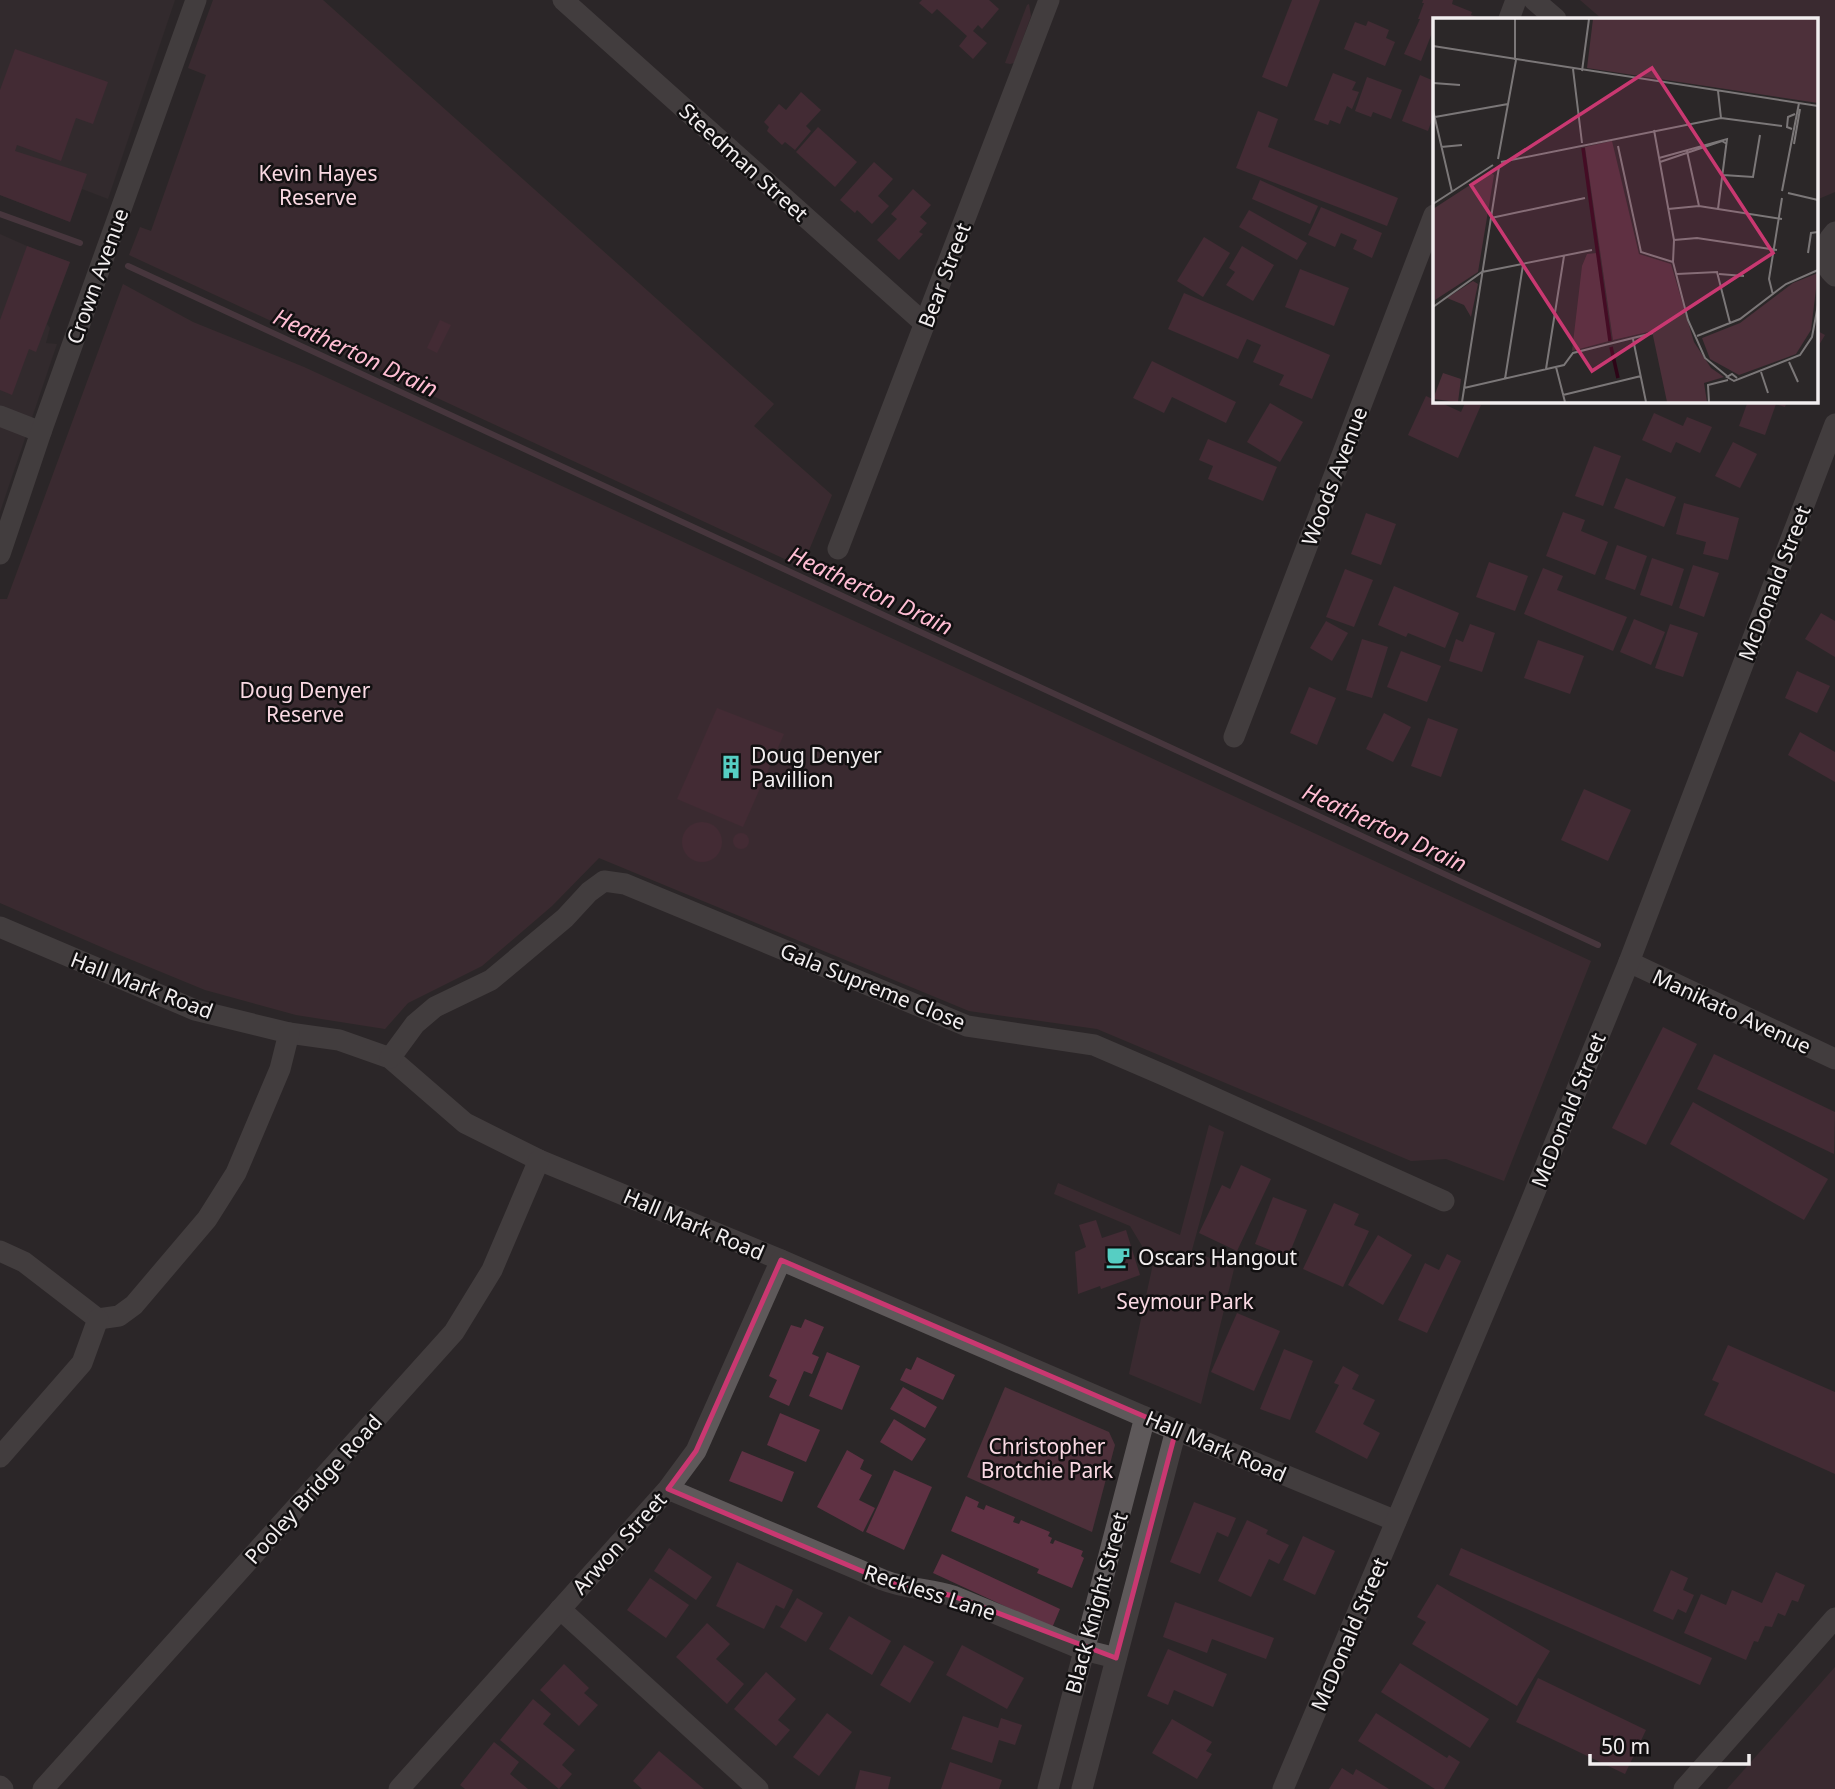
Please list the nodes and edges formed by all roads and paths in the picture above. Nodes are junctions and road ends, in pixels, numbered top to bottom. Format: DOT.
graph roads {
  1 [pos="196,0"];
  2 [pos="563,0"];
  3 [pos="1516,0"];
  4 [pos="1534,0"];
  5 [pos="1047,1"];
  6 [pos="1509,18"];
  7 [pos="1555,18"];
  8 [pos="1433,218"];
  9 [pos="1835,231"];
  10 [pos="1818,264"];
  11 [pos="1834,276"];
  12 [pos="925,324"];
  13 [pos="0,416"];
  14 [pos="1835,424"];
  15 [pos="41,432"];
  16 [pos="838,549"];
  17 [pos="0,554"];
  18 [pos="1234,737"];
  19 [pos="0,927"];
  20 [pos="1629,962"];
  21 [pos="289,1033"];
  22 [pos="390,1058"];
  23 [pos="1835,1059"];
  24 [pos="539,1160"];
  25 [pos="1444,1201"];
  26 [pos="0,1251"];
  27 [pos="781,1260"];
  28 [pos="98,1319"];
  29 [pos="1145,1417"];
  30 [pos="1176,1430"];
  31 [pos="0,1457"];
  32 [pos="668,1489"];
  33 [pos="1396,1521"];
  34 [pos="560,1609"];
  35 [pos="1835,1618"];
  36 [pos="1084,1650"];
  37 [pos="1116,1658"];
  38 [pos="43,1789"];
  39 [pos="399,1789"];
  40 [pos="758,1789"];
  41 [pos="1048,1789"];
  42 [pos="1082,1789"];
  43 [pos="1283,1789"];
  44 [pos="1684,1789"];
  1 -- 15 [label="street, Crown Avenue"];
  2 -- 12 [label="street, Steedman Street"];
  3 -- 6 [label="street"];
  4 -- 7 [label="street"];
  5 -- 12 [label="street, Bear Street"];
  8 -- 18 [label="street, Woods Avenue"];
  9 -- 11 [label="street"];
  10 -- 11 [label="street"];
  12 -- 16 [label="street, Bear Street"];
  13 -- 15 [label="street"];
  14 -- 20 [label="street, McDonald Street"];
  15 -- 17 [label="street, Crown Avenue"];
  19 -- 21 [label="street, Hall Mark Road"];
  20 -- 23 [label="street, Manikato Avenue"];
  20 -- 33 [label="street, McDonald Street"];
  21 -- 22 [label="street, Hall Mark Road"];
  21 -- 28 [label="street"];
  22 -- 24 [label="street, Hall Mark Road"];
  22 -- 25 [label="street, Gala Supreme Close"];
  24 -- 27 [label="street, Hall Mark Road"];
  24 -- 38 [label="street, Pooley Bridge Road"];
  26 -- 28 [label="street"];
  27 -- 29 [label="street, Hall Mark Road"];
  27 -- 32 [label="street, Arwon Street"];
  28 -- 31 [label="street"];
  29 -- 30 [label="street, Hall Mark Road"];
  29 -- 36 [label="street, Black Knight Street"];
  30 -- 33 [label="street, Hall Mark Road"];
  30 -- 37 [label="street, Black Knight Street"];
  32 -- 34 [label="street, Arwon Street"];
  32 -- 36 [label="street, Reckless Lane"];
  33 -- 43 [label="street, McDonald Street"];
  34 -- 39 [label="street, Arwon Street"];
  34 -- 40 [label="street"];
  35 -- 44 [label="street"];
  36 -- 37 [label="street, Reckless Lane"];
  36 -- 41 [label="street, Black Knight Street"];
  37 -- 42 [label="street, Black Knight Street"];
}
